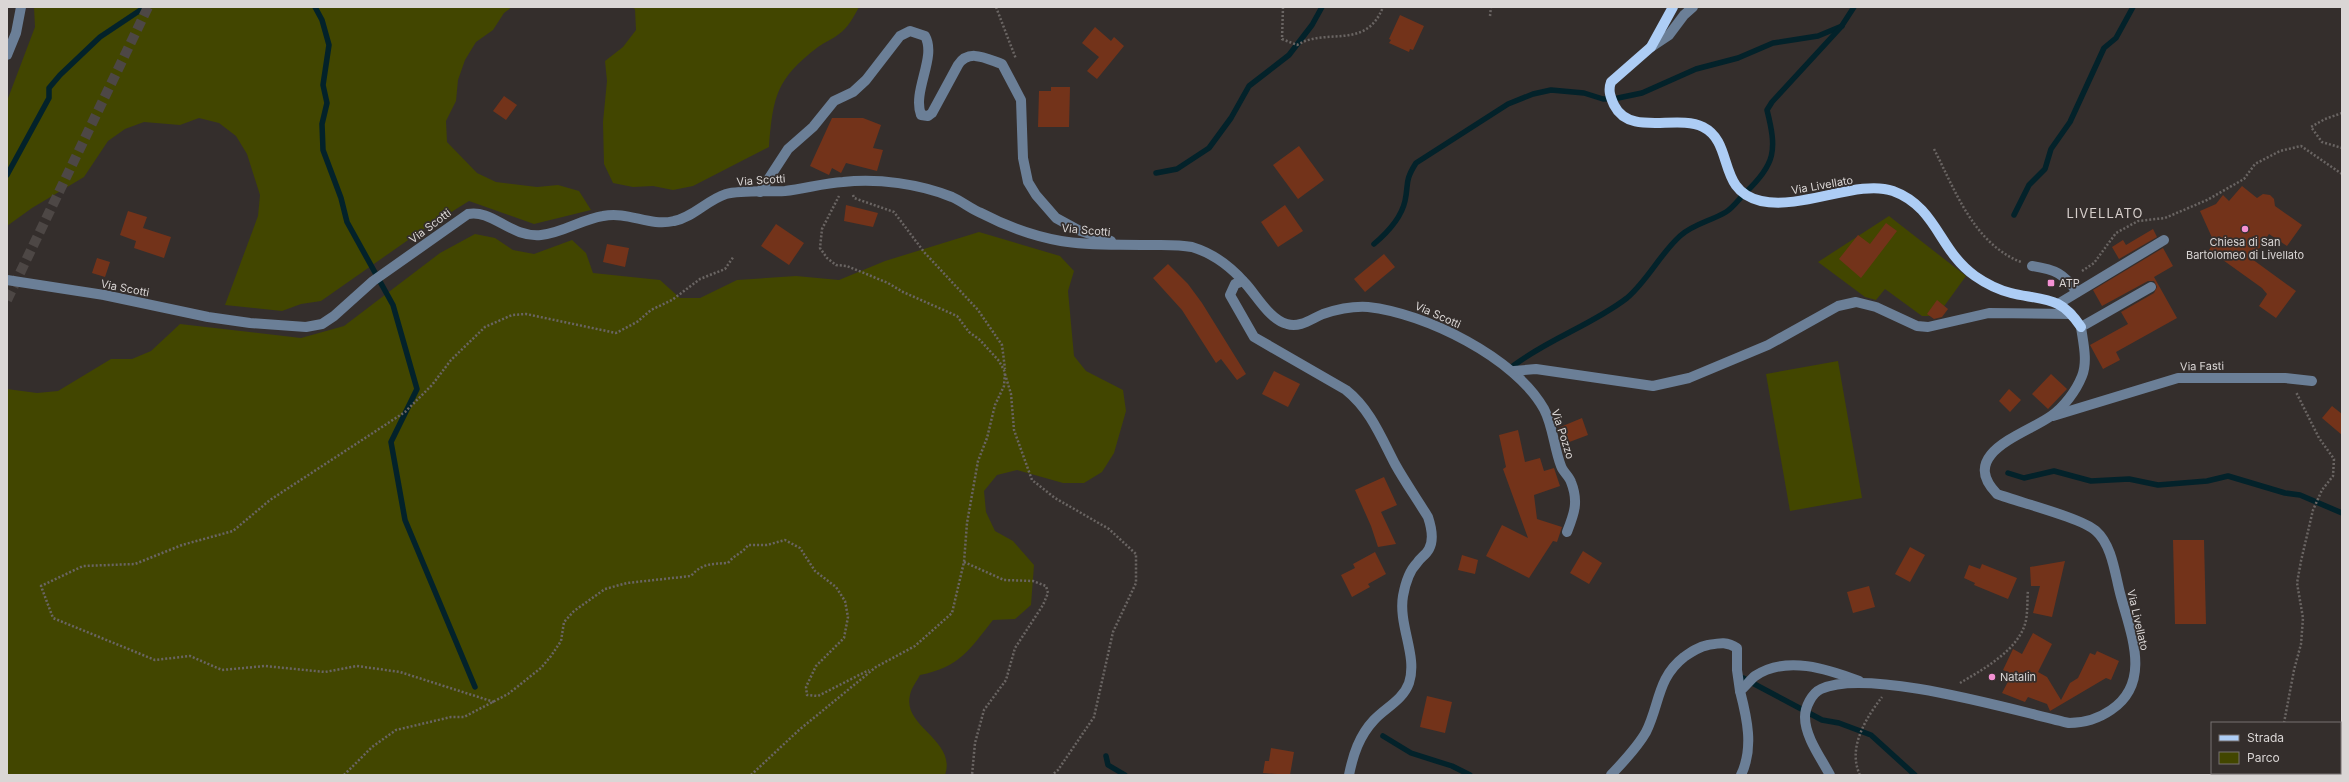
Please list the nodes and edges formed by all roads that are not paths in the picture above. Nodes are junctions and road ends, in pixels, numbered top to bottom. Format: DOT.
graph roads {
  1 [pos="21,7"];
  2 [pos="1672,7"];
  3 [pos="1693,7"];
  4 [pos="1651,47"];
  5 [pos="7,55"];
  6 [pos="760,192"];
  7 [pos="2164,240"];
  8 [pos="1122,244"];
  9 [pos="2032,266"];
  10 [pos="7,280"];
  11 [pos="1243,281"];
  12 [pos="2151,288"];
  13 [pos="2076,292"];
  14 [pos="2058,304"];
  15 [pos="2071,314"];
  16 [pos="2081,327"];
  17 [pos="1514,371"];
  18 [pos="2312,381"];
  19 [pos="2051,416"];
  20 [pos="1567,532"];
  21 [pos="1861,682"];
  22 [pos="1740,691"];
  23 [pos="1349,775"];
  24 [pos="1611,775"];
  25 [pos="1741,775"];
  26 [pos="1830,775"];
  1 -- 5 [label="street"];
  2 -- 4 [label="main road, Via Livellato"];
  3 -- 4 [label="street"];
  4 -- 14 [label="main road, Via Livellato"];
  6 -- 8 [label="street, Via Scotti"];
  6 -- 8 [label="street"];
  6 -- 10 [label="street, Via Scotti"];
  7 -- 13 [label="street"];
  8 -- 11 [label="street, Via Scotti"];
  9 -- 13 [label="street"];
  11 -- 17 [label="street, Via Scotti"];
  11 -- 23 [label="street"];
  12 -- 16 [label="street"];
  13 -- 14 [label="street"];
  14 -- 15 [label="main road, Via Livellato"];
  15 -- 16 [label="main road, Via Livellato"];
  15 -- 17 [label="street"];
  16 -- 19 [label="street, Via Livellato"];
  17 -- 20 [label="street, Via Pozzo"];
  18 -- 19 [label="street, Via Fasti"];
  19 -- 21 [label="street, Via Livellato"];
  21 -- 22 [label="street"];
  21 -- 26 [label="street, Via Livellato"];
  22 -- 24 [label="street"];
  22 -- 25 [label="street"];
}
